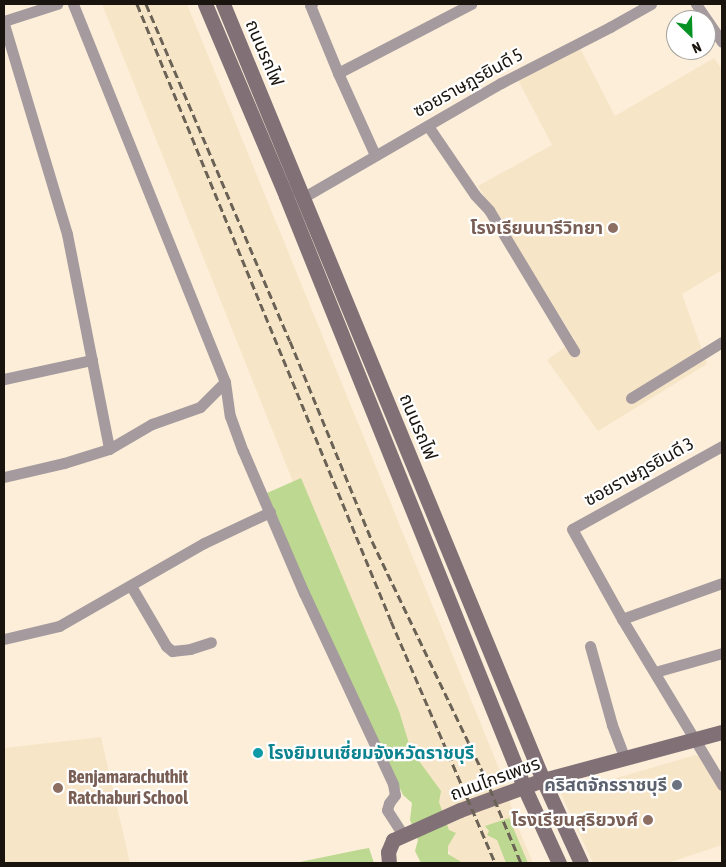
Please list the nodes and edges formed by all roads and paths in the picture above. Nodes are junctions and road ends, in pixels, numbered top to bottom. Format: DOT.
graph roads {
  1 [pos="57,4"];
  2 [pos="73,4"];
  3 [pos="205,4"];
  4 [pos="223,4"];
  5 [pos="312,4"];
  6 [pos="471,4"];
  7 [pos="651,4"];
  8 [pos="696,4"];
  9 [pos="4,22"];
  10 [pos="722,42"];
  11 [pos="338,73"];
  12 [pos="255,81"];
  13 [pos="239,88"];
  14 [pos="428,126"];
  15 [pos="375,155"];
  16 [pos="304,197"];
  17 [pos="722,342"];
  18 [pos="574,350"];
  19 [pos="92,360"];
  20 [pos="4,379"];
  21 [pos="224,382"];
  22 [pos="631,398"];
  23 [pos="722,446"];
  24 [pos="109,449"];
  25 [pos="4,477"];
  26 [pos="270,512"];
  27 [pos="722,583"];
  28 [pos="131,586"];
  29 [pos="622,619"];
  30 [pos="4,639"];
  31 [pos="211,642"];
  32 [pos="590,646"];
  33 [pos="722,653"];
  34 [pos="655,672"];
  35 [pos="722,732"];
  36 [pos="695,740"];
  37 [pos="625,759"];
  38 [pos="543,780"];
  39 [pos="722,786"];
  40 [pos="524,787"];
  41 [pos="405,834"];
  42 [pos="389,863"];
  43 [pos="559,863"];
  44 [pos="582,863"];
  1 -- 9 [label="street"];
  2 -- 21 [label="street"];
  3 -- 13 [label="street, ถนนรถไฟ"];
  4 -- 12 [label="street, ถนนรถไฟ"];
  5 -- 11 [label="street"];
  6 -- 11 [label="street"];
  7 -- 14 [label="street, ซอยราษฎรยินดี 5"];
  8 -- 10 [label="street"];
  9 -- 19 [label="street"];
  11 -- 15 [label="street"];
  12 -- 13 [label="street"];
  12 -- 16 [label="street, ถนนรถไฟ"];
  13 -- 40 [label="street, ถนนรถไฟ"];
  14 -- 15 [label="street, ซอยราษฎรยินดี 5"];
  14 -- 18 [label="street"];
  15 -- 16 [label="street, ซอยราษฎรยินดี 5"];
  16 -- 38 [label="street, ถนนรถไฟ"];
  17 -- 22 [label="street"];
  19 -- 20 [label="street"];
  19 -- 24 [label="street"];
  21 -- 24 [label="street"];
  21 -- 26 [label="street"];
  23 -- 29 [label="street, ซอยราษฎรยินดี 3"];
  24 -- 25 [label="street"];
  26 -- 28 [label="street"];
  26 -- 41 [label="street"];
  27 -- 29 [label="street"];
  28 -- 30 [label="street"];
  28 -- 31 [label="street"];
  29 -- 34 [label="street"];
  32 -- 37 [label="street"];
  33 -- 34 [label="street"];
  34 -- 36 [label="street"];
  35 -- 36 [label="street, ถนนไกรเพชร"];
  36 -- 37 [label="street, ถนนไกรเพชร"];
  36 -- 39 [label="street"];
  37 -- 38 [label="street, ถนนไกรเพชร"];
  38 -- 40 [label="street, ถนนไกรเพชร"];
  38 -- 44 [label="street, ถนนรถไฟ"];
  40 -- 41 [label="street, ถนนไกรเพชร"];
  40 -- 43 [label="street, ถนนรถไฟ"];
  41 -- 42 [label="street, ถนนไกรเพชร"];
}
